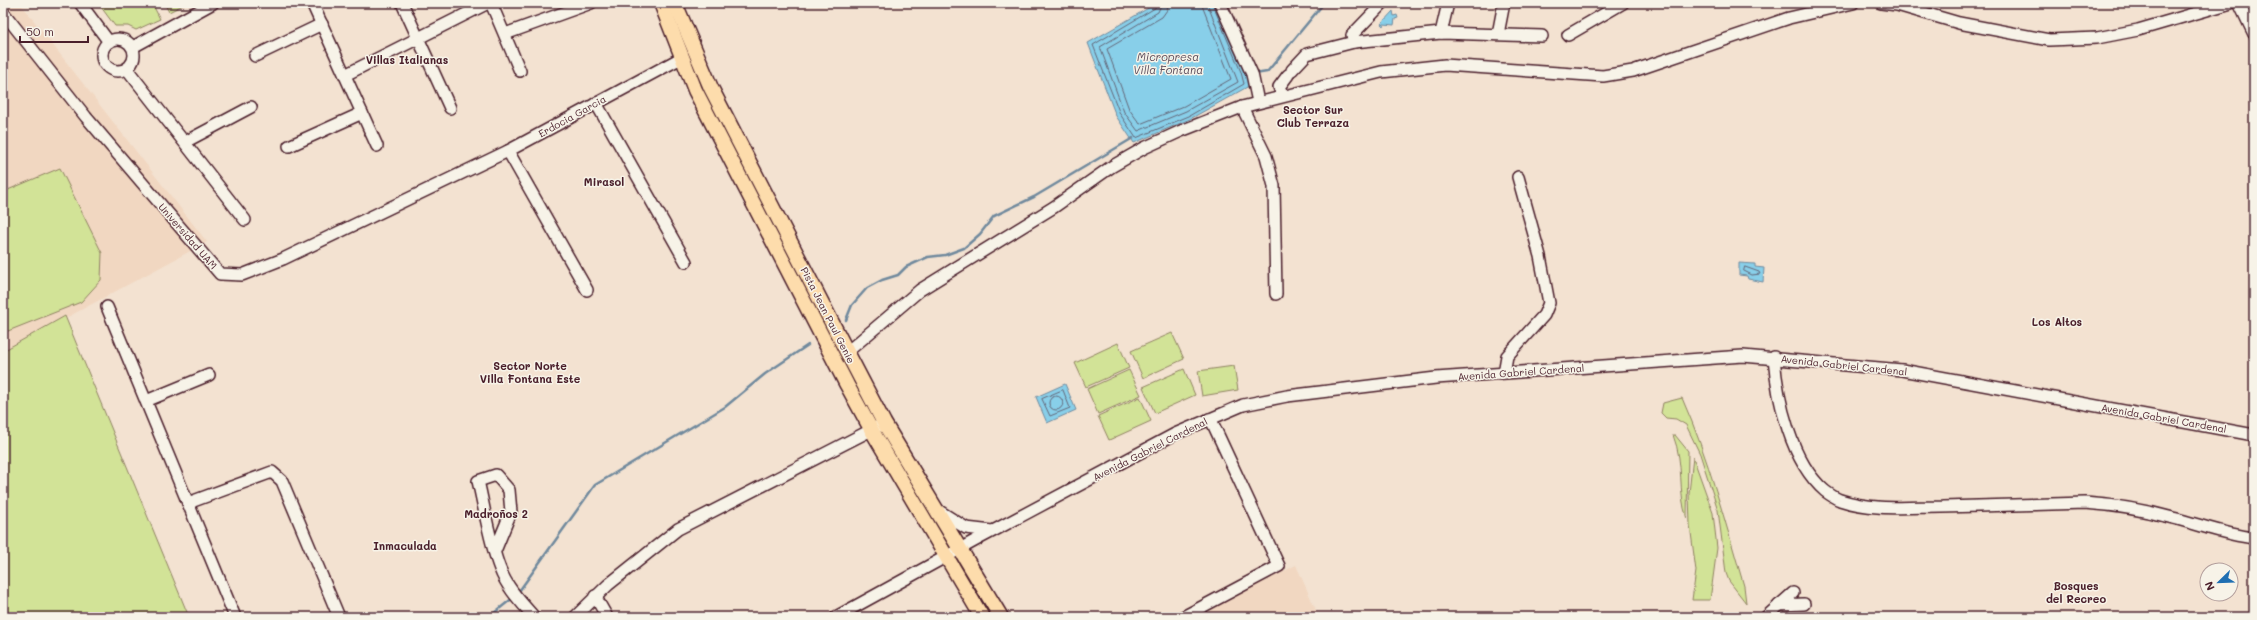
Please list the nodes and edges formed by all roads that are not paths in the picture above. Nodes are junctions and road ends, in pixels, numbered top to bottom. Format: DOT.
graph roads {
  1 [pos="80,3"];
  2 [pos="213,3"];
  3 [pos="312,3"];
  4 [pos="402,3"];
  5 [pos="489,3"];
  6 [pos="591,3"];
  7 [pos="661,3"];
  8 [pos="670,3"];
  9 [pos="675,3"];
  10 [pos="1220,3"];
  11 [pos="1384,3"];
  12 [pos="1448,3"];
  13 [pos="1504,3"];
  14 [pos="1623,3"];
  15 [pos="1853,3"];
  16 [pos="1881,3"];
  17 [pos="2231,3"];
  18 [pos="2239,3"];
  19 [pos="3,12"];
  20 [pos="322,24"];
  21 [pos="1441,32"];
  22 [pos="505,34"];
  23 [pos="1498,34"];
  24 [pos="2254,34"];
  25 [pos="1568,35"];
  26 [pos="1542,36"];
  27 [pos="418,39"];
  28 [pos="109,42"];
  29 [pos="1354,42"];
  30 [pos="133,47"];
  31 [pos="255,56"];
  32 [pos="682,58"];
  33 [pos="697,58"];
  34 [pos="127,69"];
  35 [pos="520,71"];
  36 [pos="345,75"];
  37 [pos="1282,95"];
  38 [pos="1258,102"];
  39 [pos="596,103"];
  40 [pos="1242,107"];
  41 [pos="251,108"];
  42 [pos="450,108"];
  43 [pos="362,113"];
  44 [pos="185,142"];
  45 [pos="290,146"];
  46 [pos="378,146"];
  47 [pos="508,151"];
  48 [pos="462,172"];
  49 [pos="1518,177"];
  50 [pos="245,220"];
  51 [pos="686,262"];
  52 [pos="797,287"];
  53 [pos="587,290"];
  54 [pos="1276,294"];
  55 [pos="107,307"];
  56 [pos="847,352"];
  57 [pos="1774,357"];
  58 [pos="1504,373"];
  59 [pos="209,375"];
  60 [pos="847,385"];
  61 [pos="146,402"];
  62 [pos="1209,419"];
  63 [pos="884,423"];
  64 [pos="870,429"];
  65 [pos="2254,435"];
  66 [pos="188,503"];
  67 [pos="934,506"];
  68 [pos="993,530"];
  69 [pos="2254,538"];
  70 [pos="959,550"];
  71 [pos="495,551"];
  72 [pos="945,557"];
  73 [pos="1793,593"];
  74 [pos="595,596"];
  75 [pos="1804,604"];
  76 [pos="1779,605"];
  77 [pos="235,617"];
  78 [pos="339,617"];
  79 [pos="534,617"];
  80 [pos="575,617"];
  81 [pos="607,617"];
  82 [pos="836,617"];
  83 [pos="982,617"];
  84 [pos="1001,617"];
  85 [pos="1182,617"];
  86 [pos="1766,617"];
  1 -- 28 [label="street"];
  2 -- 30 [label="street"];
  3 -- 20 [label="street"];
  4 -- 27 [label="street"];
  5 -- 22 [label="street"];
  5 -- 27 [label="street"];
  6 -- 22 [label="street"];
  7 -- 32 [label="main road, Pista Jean Paul Genie"];
  8 -- 33 [label="main road"];
  9 -- 33 [label="main road, Pista Jean Paul Genie"];
  10 -- 38 [label="street"];
  11 -- 29 [label="street"];
  12 -- 21 [label="street"];
  13 -- 23 [label="street"];
  14 -- 25 [label="street"];
  15 -- 37 [label="street"];
  16 -- 17 [label="street"];
  18 -- 24 [label="street"];
  19 -- 48 [label="street, Universidad UAM"];
  20 -- 31 [label="street"];
  20 -- 36 [label="street"];
  21 -- 23 [label="street"];
  21 -- 29 [label="street"];
  22 -- 35 [label="street"];
  23 -- 26 [label="street"];
  27 -- 36 [label="street"];
  27 -- 42 [label="street"];
  28 -- 30 [label="street"];
  28 -- 34 [label="street"];
  29 -- 37 [label="street"];
  30 -- 34 [label="street"];
  32 -- 39 [label="street, Erdocia Garcia"];
  32 -- 52 [label="main road, Pista Jean Paul Genie"];
  33 -- 56 [label="main road, Pista Jean Paul Genie"];
  34 -- 44 [label="street"];
  36 -- 43 [label="street"];
  37 -- 38 [label="street"];
  38 -- 40 [label="street"];
  39 -- 47 [label="street, Erdocia Garcia"];
  39 -- 51 [label="street"];
  40 -- 54 [label="street"];
  40 -- 56 [label="street"];
  41 -- 44 [label="street"];
  43 -- 45 [label="street"];
  43 -- 46 [label="street"];
  44 -- 50 [label="street"];
  47 -- 48 [label="street, Erdocia Garcia"];
  47 -- 53 [label="street"];
  49 -- 58 [label="street"];
  52 -- 56 [label="main road"];
  52 -- 60 [label="main road, Pista Jean Paul Genie"];
  55 -- 61 [label="street"];
  56 -- 60 [label="main road"];
  56 -- 63 [label="main road, Pista Jean Paul Genie"];
  57 -- 58 [label="street, Avenida Gabriel Cardenal"];
  57 -- 65 [label="street, Avenida Gabriel Cardenal"];
  57 -- 69 [label="street"];
  58 -- 62 [label="street, Avenida Gabriel Cardenal"];
  59 -- 61 [label="street"];
  60 -- 64 [label="main road, Pista Jean Paul Genie"];
  61 -- 66 [label="street"];
  62 -- 68 [label="street, Avenida Gabriel Cardenal"];
  62 -- 85 [label="street"];
  63 -- 64 [label="street"];
  63 -- 67 [label="main road, Pista Jean Paul Genie"];
  64 -- 72 [label="main road, Pista Jean Paul Genie"];
  64 -- 74 [label="street"];
  66 -- 77 [label="street"];
  66 -- 78 [label="street"];
  67 -- 68 [label="street"];
  67 -- 70 [label="main road, Pista Jean Paul Genie"];
  68 -- 70 [label="street, Avenida Gabriel Cardenal"];
  70 -- 72 [label="street, Avenida Gabriel Cardenal"];
  70 -- 84 [label="main road, Pista Jean Paul Genie"];
  71 -- 71 [label="street"];
  71 -- 79 [label="street"];
  72 -- 82 [label="street, Avenida Gabriel Cardenal"];
  72 -- 83 [label="main road, Pista Jean Paul Genie"];
  73 -- 76 [label="street"];
  74 -- 80 [label="street"];
  74 -- 81 [label="street"];
  75 -- 76 [label="street"];
  76 -- 86 [label="street"];
}
